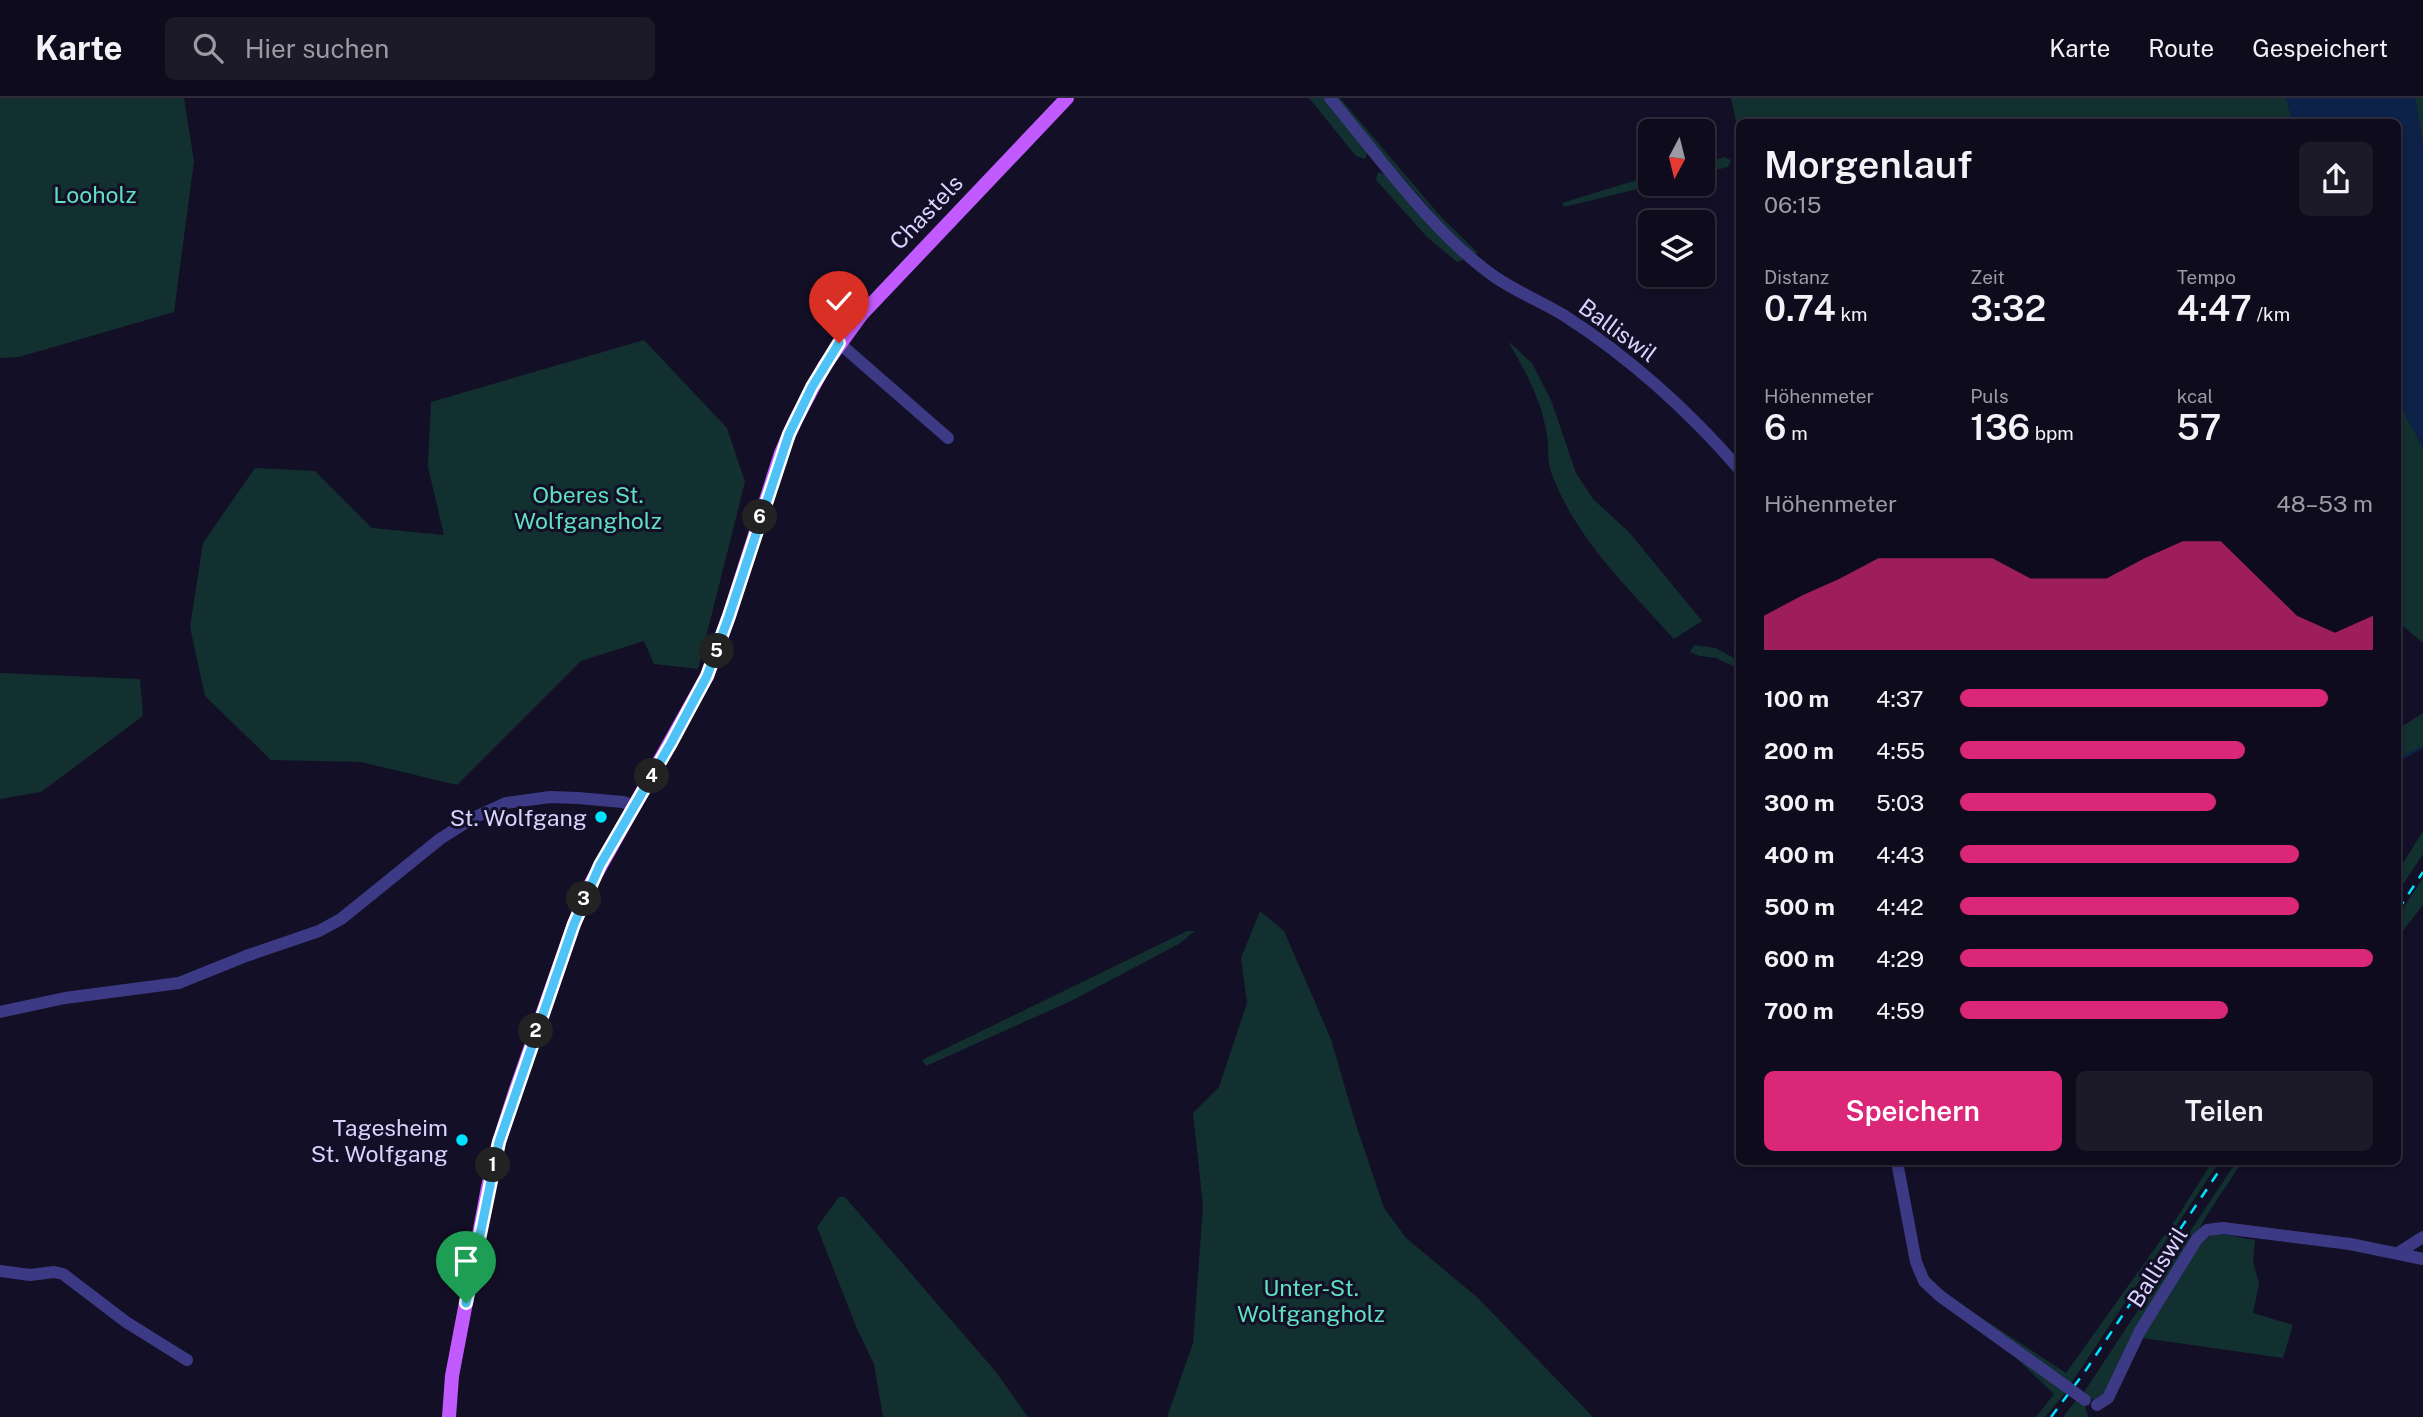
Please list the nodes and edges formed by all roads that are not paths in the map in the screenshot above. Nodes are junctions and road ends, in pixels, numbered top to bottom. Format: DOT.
graph roads {
  1 [pos="1067,98"];
  2 [pos="1330,98"];
  3 [pos="839,343"];
  4 [pos="948,438"];
  5 [pos="1736,466"];
  6 [pos="489,802"];
  7 [pos="506,803"];
  8 [pos="634,806"];
  9 [pos="0,1012"];
  10 [pos="1898,1165"];
  11 [pos="2423,1237"];
  12 [pos="2398,1253"];
  13 [pos="2423,1259"];
  14 [pos="0,1270"];
  15 [pos="187,1360"];
  16 [pos="2092,1408"];
  17 [pos="449,1417"];
  1 -- 3 [label="main road, Chastels"];
  2 -- 5 [label="street, Balliswil"];
  3 -- 4 [label="street"];
  3 -- 8 [label="main road, Chastels"];
  6 -- 7 [label="street"];
  7 -- 8 [label="street"];
  7 -- 9 [label="street"];
  8 -- 17 [label="main road"];
  10 -- 16 [label="street, bridge"];
  11 -- 12 [label="street"];
  12 -- 13 [label="street, Balliswil"];
  12 -- 16 [label="street, Balliswil"];
  14 -- 15 [label="street"];
}
